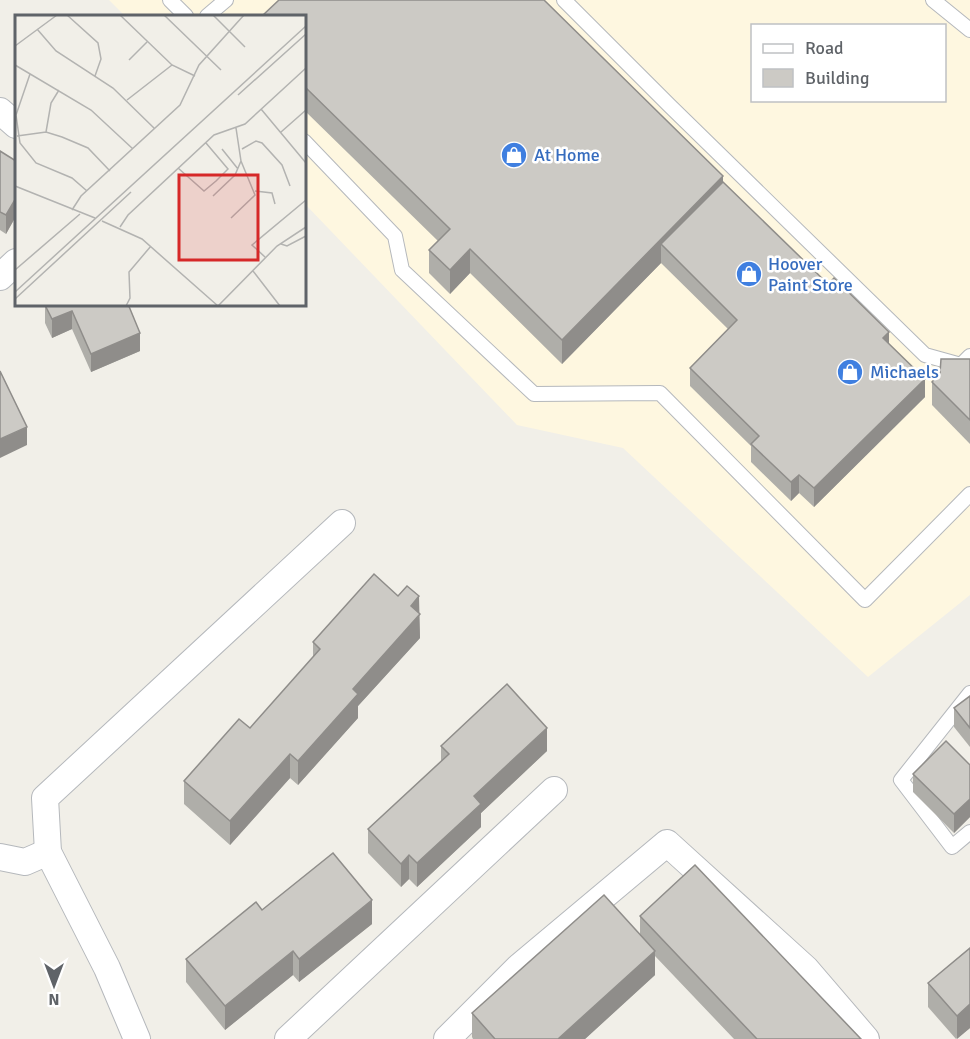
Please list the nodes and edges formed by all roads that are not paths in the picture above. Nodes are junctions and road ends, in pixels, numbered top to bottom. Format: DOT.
graph roads {
  1 [pos="170,0"];
  2 [pos="225,0"];
  3 [pos="564,0"];
  4 [pos="933,0"];
  5 [pos="185,15"];
  6 [pos="208,15"];
  7 [pos="970,30"];
  8 [pos="0,111"];
  9 [pos="15,124"];
  10 [pos="306,143"];
  11 [pos="15,263"];
  12 [pos="0,277"];
  13 [pos="970,356"];
  14 [pos="970,495"];
  15 [pos="342,523"];
  16 [pos="970,693"];
  17 [pos="554,790"];
  18 [pos="970,832"];
  19 [pos="48,852"];
  20 [pos="0,857"];
  21 [pos="137,1039"];
  22 [pos="288,1039"];
  23 [pos="447,1039"];
  24 [pos="866,1039"];
  1 -- 5 [label="lane"];
  2 -- 6 [label="lane"];
  3 -- 13 [label="lane"];
  4 -- 7 [label="lane"];
  8 -- 9 [label="street"];
  10 -- 14 [label="lane"];
  11 -- 12 [label="street"];
  15 -- 19 [label="street"];
  16 -- 18 [label="lane"];
  17 -- 22 [label="street"];
  19 -- 20 [label="street"];
  19 -- 21 [label="street"];
  23 -- 24 [label="street"];
}
